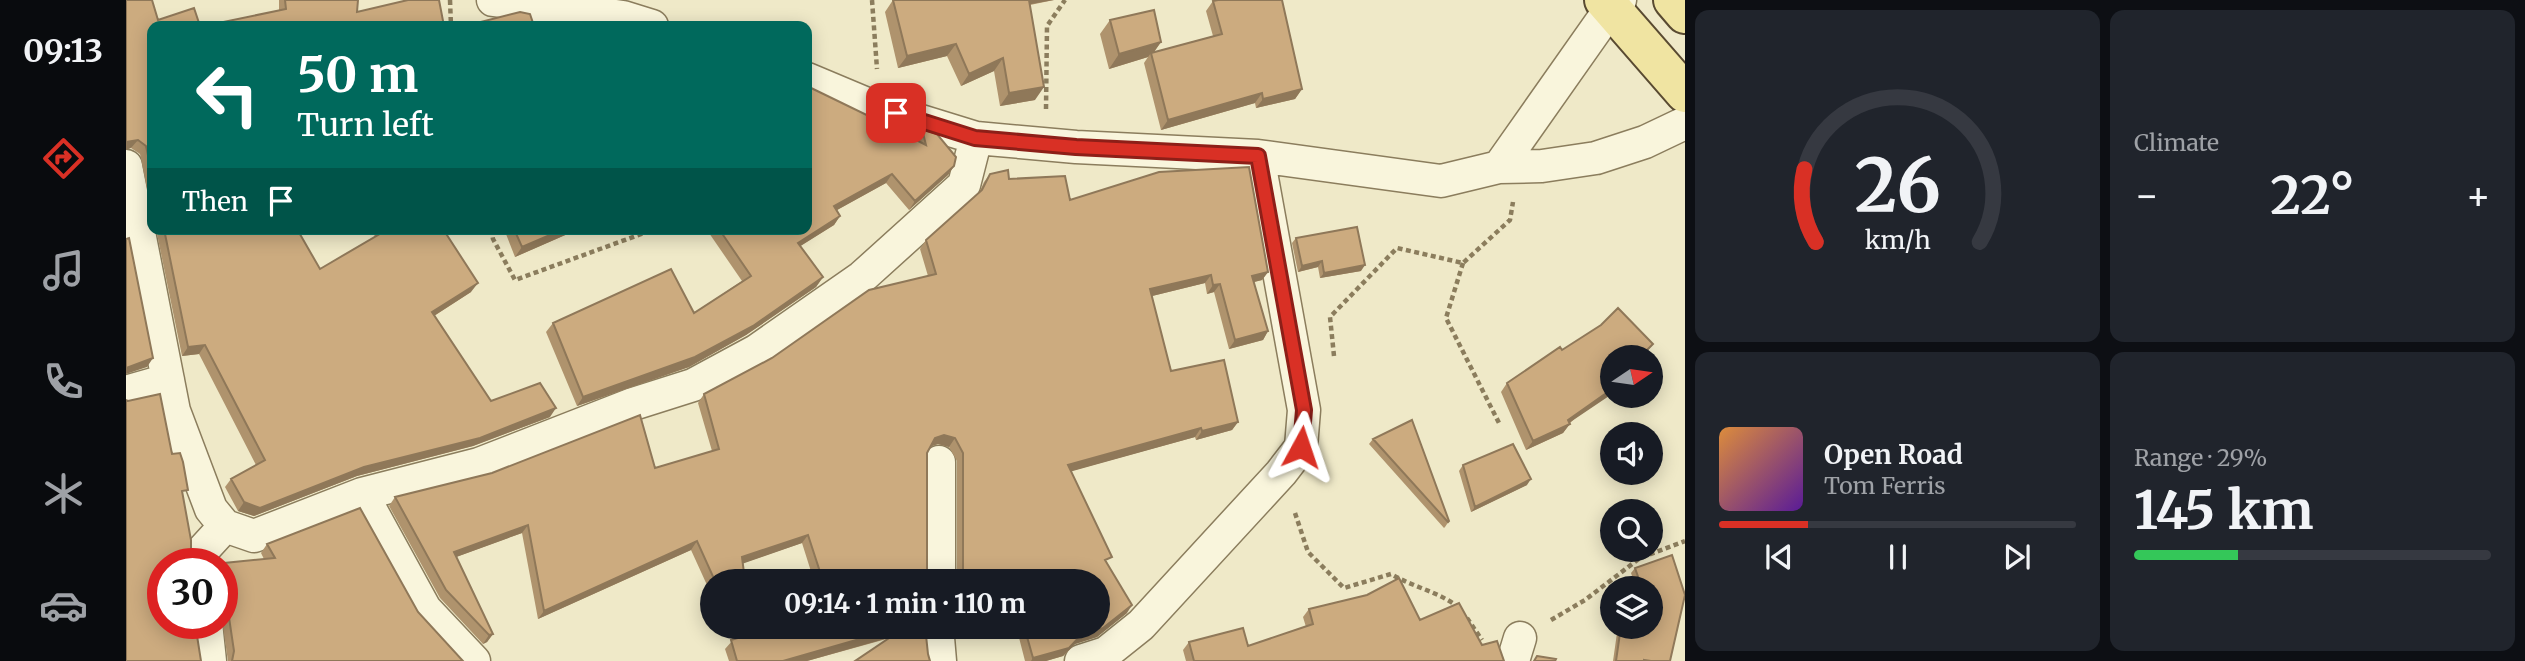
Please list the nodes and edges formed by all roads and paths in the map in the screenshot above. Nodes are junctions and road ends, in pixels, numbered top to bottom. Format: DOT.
graph roads {
  1 [pos="450,0"];
  2 [pos="494,0"];
  3 [pos="872,0"];
  4 [pos="1065,0"];
  5 [pos="1673,0"];
  6 [pos="1612,3"];
  7 [pos="1685,14"];
  8 [pos="450,21"];
  9 [pos="636,21"];
  10 [pos="812,81"];
  11 [pos="1685,93"];
  12 [pos="869,105"];
  13 [pos="1685,123"];
  14 [pos="975,138"];
  15 [pos="1045,144"];
  16 [pos="1258,156"];
  17 [pos="126,166"];
  18 [pos="1509,167"];
  19 [pos="492,235"];
  20 [pos="638,235"];
  21 [pos="1463,263"];
  22 [pos="1335,359"];
  23 [pos="168,380"];
  24 [pos="126,392"];
  25 [pos="1500,425"];
  26 [pos="939,462"];
  27 [pos="1281,473"];
  28 [pos="362,494"];
  29 [pos="225,526"];
  30 [pos="1685,541"];
  31 [pos="205,548"];
  32 [pos="939,569"];
  33 [pos="208,639"];
  34 [pos="938,639"];
  35 [pos="1517,649"];
  36 [pos="211,661"];
  37 [pos="474,661"];
  38 [pos="940,661"];
  39 [pos="1081,661"];
  1 -- 8 [label="path"];
  2 -- 9 [label="street"];
  3 -- 12 [label="path"];
  4 -- 15 [label="path"];
  5 -- 7 [label="main road"];
  6 -- 11 [label="main road"];
  6 -- 18 [label="street"];
  10 -- 12 [label="street"];
  12 -- 14 [label="street"];
  13 -- 18 [label="street"];
  14 -- 15 [label="street"];
  14 -- 28 [label="street"];
  15 -- 16 [label="street"];
  16 -- 18 [label="street"];
  16 -- 27 [label="street"];
  17 -- 23 [label="street"];
  18 -- 21 [label="path"];
  19 -- 20 [label="path"];
  21 -- 22 [label="path"];
  21 -- 25 [label="path"];
  23 -- 24 [label="street"];
  23 -- 29 [label="street"];
  26 -- 32 [label="street"];
  27 -- 35 [label="path"];
  27 -- 39 [label="street"];
  28 -- 29 [label="street"];
  28 -- 37 [label="street"];
  29 -- 31 [label="street"];
  30 -- 35 [label="path"];
  33 -- 36 [label="street"];
  34 -- 38 [label="street"];
}
